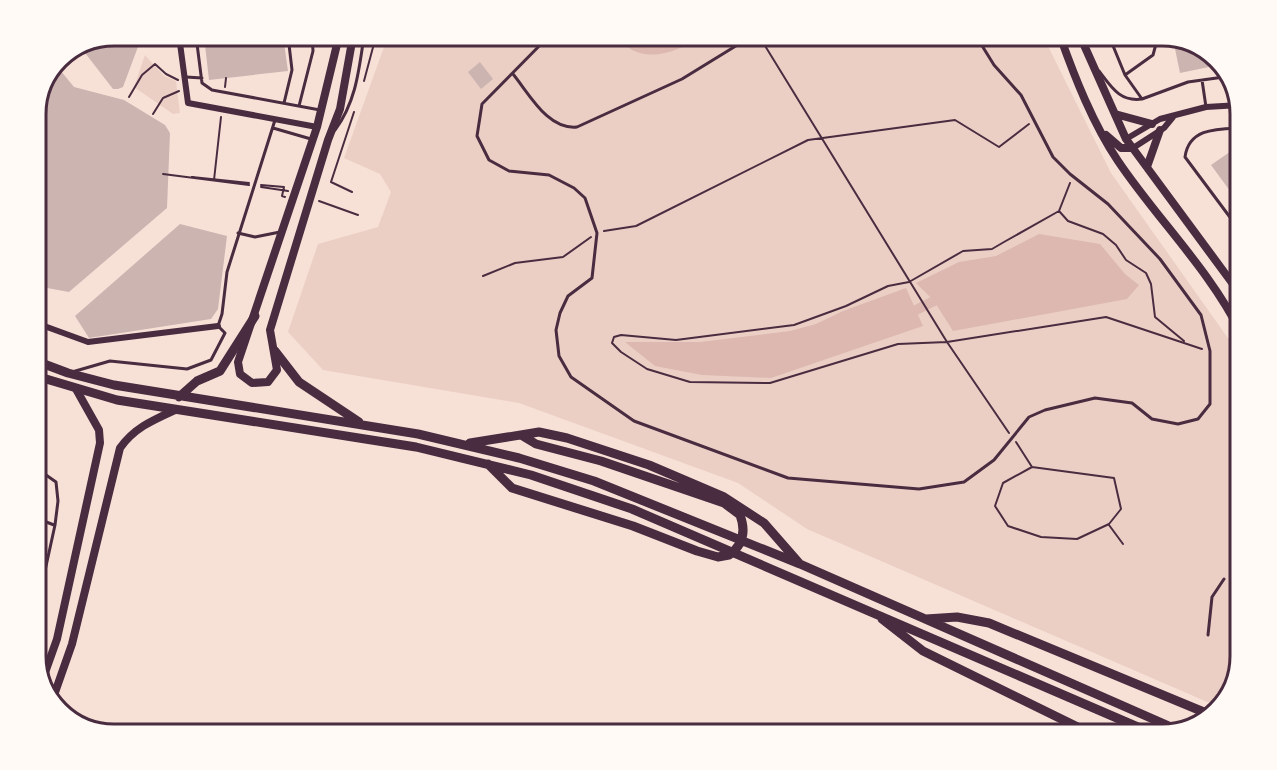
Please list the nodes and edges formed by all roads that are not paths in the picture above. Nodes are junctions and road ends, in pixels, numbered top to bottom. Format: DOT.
graph roads {
  1 [pos="180,46"];
  2 [pos="197,46"];
  3 [pos="289,46"];
  4 [pos="313,46"];
  5 [pos="337,46"];
  6 [pos="351,46"];
  7 [pos="362,46"];
  8 [pos="540,46"];
  9 [pos="736,46"];
  10 [pos="982,46"];
  11 [pos="1064,46"];
  12 [pos="1084,46"];
  13 [pos="1113,46"];
  14 [pos="1156,46"];
  15 [pos="1087,56"];
  16 [pos="513,74"];
  17 [pos="1125,75"];
  18 [pos="183,77"];
  19 [pos="202,78"];
  20 [pos="1219,78"];
  21 [pos="1202,80"];
  22 [pos="1142,99"];
  23 [pos="284,103"];
  24 [pos="1229,105"];
  25 [pos="299,106"];
  26 [pos="1206,106"];
  27 [pos="322,110"];
  28 [pos="1115,114"];
  29 [pos="1173,116"];
  30 [pos="276,118"];
  31 [pos="1152,124"];
  32 [pos="317,127"];
  33 [pos="273,128"];
  34 [pos="1230,129"];
  35 [pos="1160,130"];
  36 [pos="1103,132"];
  37 [pos="313,139"];
  38 [pos="1126,139"];
  39 [pos="328,140"];
  40 [pos="1129,149"];
  41 [pos="1146,167"];
  42 [pos="1128,175"];
  43 [pos="1230,217"];
  44 [pos="280,232"];
  45 [pos="238,233"];
  46 [pos="1230,279"];
  47 [pos="1230,315"];
  48 [pos="255,316"];
  49 [pos="218,326"];
  50 [pos="47,327"];
  51 [pos="275,351"];
  52 [pos="47,365"];
  53 [pos="68,373"];
  54 [pos="47,380"];
  55 [pos="76,389"];
  56 [pos="179,397"];
  57 [pos="175,410"];
  58 [pos="362,424"];
  59 [pos="520,435"];
  60 [pos="466,444"];
  61 [pos="487,463"];
  62 [pos="47,476"];
  63 [pos="47,522"];
  64 [pos="55,525"];
  65 [pos="47,562"];
  66 [pos="800,564"];
  67 [pos="1224,579"];
  68 [pos="871,610"];
  69 [pos="924,619"];
  70 [pos="1208,635"];
  71 [pos="48,665"];
  72 [pos="56,690"];
  73 [pos="1202,711"];
  74 [pos="1064,722"];
  75 [pos="1069,724"];
  76 [pos="1131,724"];
  77 [pos="1164,724"];
  1 -- 18 [label="street"];
  2 -- 19 [label="lane"];
  3 -- 23 [label="lane"];
  4 -- 25 [label="lane"];
  5 -- 27 [label="street"];
  6 -- 39 [label="street"];
  7 -- 39 [label="lane"];
  8 -- 16 [label="lane"];
  9 -- 16 [label="lane"];
  10 -- 16 [label="lane"];
  11 -- 36 [label="main road"];
  12 -- 15 [label="main road"];
  13 -- 17 [label="lane"];
  14 -- 17 [label="lane"];
  15 -- 22 [label="lane"];
  15 -- 28 [label="main road"];
  17 -- 22 [label="lane"];
  18 -- 19 [label="lane"];
  18 -- 30 [label="street"];
  19 -- 23 [label="lane"];
  20 -- 21 [label="lane"];
  21 -- 22 [label="lane"];
  21 -- 26 [label="lane"];
  23 -- 25 [label="lane"];
  24 -- 26 [label="street"];
  25 -- 27 [label="lane"];
  26 -- 29 [label="street"];
  27 -- 32 [label="street"];
  28 -- 31 [label="main road"];
  28 -- 38 [label="main road"];
  29 -- 31 [label="street"];
  29 -- 35 [label="street"];
  30 -- 32 [label="street"];
  30 -- 33 [label="lane"];
  31 -- 38 [label="street"];
  32 -- 37 [label="street"];
  33 -- 37 [label="lane"];
  33 -- 45 [label="lane"];
  34 -- 43 [label="lane"];
  35 -- 40 [label="street"];
  35 -- 41 [label="main road"];
  36 -- 40 [label="main road"];
  36 -- 42 [label="main road"];
  37 -- 44 [label="street"];
  38 -- 40 [label="main road"];
  39 -- 51 [label="street"];
  40 -- 41 [label="main road"];
  40 -- 42 [label="main road"];
  41 -- 46 [label="main road"];
  42 -- 47 [label="main road"];
  44 -- 45 [label="lane"];
  44 -- 48 [label="street"];
  45 -- 49 [label="lane"];
  48 -- 51 [label="street"];
  48 -- 56 [label="highway"];
  49 -- 50 [label="street"];
  49 -- 53 [label="lane"];
  51 -- 58 [label="highway"];
  52 -- 53 [label="highway"];
  53 -- 56 [label="highway"];
  54 -- 55 [label="highway"];
  55 -- 57 [label="highway"];
  55 -- 71 [label="main road"];
  56 -- 58 [label="highway"];
  57 -- 61 [label="highway"];
  57 -- 72 [label="main road"];
  58 -- 60 [label="highway"];
  59 -- 60 [label="highway"];
  59 -- 61 [label="highway"];
  59 -- 66 [label="highway"];
  60 -- 66 [label="highway"];
  61 -- 68 [label="highway"];
  62 -- 64 [label="lane"];
  63 -- 64 [label="lane"];
  64 -- 65 [label="lane"];
  66 -- 69 [label="highway"];
  67 -- 70 [label="lane"];
  68 -- 74 [label="highway"];
  68 -- 76 [label="highway"];
  69 -- 73 [label="highway"];
  69 -- 77 [label="highway"];
  74 -- 75 [label="highway"];
}
